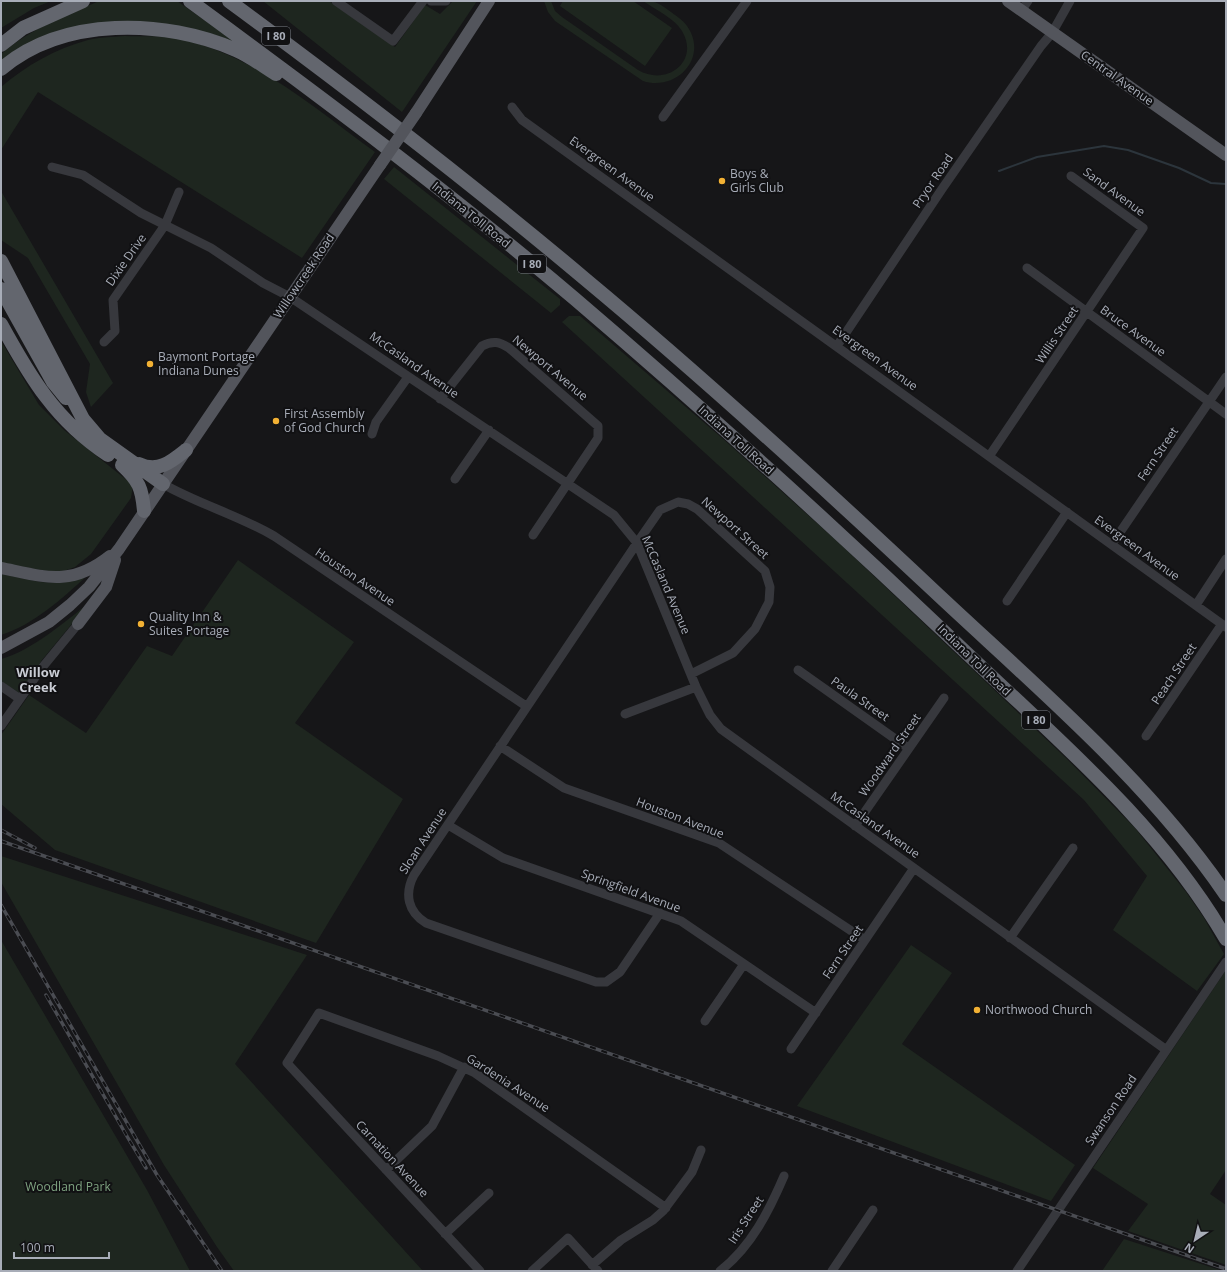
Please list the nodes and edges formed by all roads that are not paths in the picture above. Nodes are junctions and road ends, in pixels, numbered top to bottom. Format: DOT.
graph roads {
  1 [pos="67,1"];
  2 [pos="83,1"];
  3 [pos="190,1"];
  4 [pos="229,1"];
  5 [pos="242,1"];
  6 [pos="336,1"];
  7 [pos="423,1"];
  8 [pos="431,1"];
  9 [pos="446,1"];
  10 [pos="489,1"];
  11 [pos="746,1"];
  12 [pos="1008,1"];
  13 [pos="1070,1"];
  14 [pos="1024,6"];
  15 [pos="1052,33"];
  16 [pos="1,37"];
  17 [pos="1,45"];
  18 [pos="1,69"];
  19 [pos="324,71"];
  20 [pos="512,107"];
  21 [pos="339,111"];
  22 [pos="663,117"];
  23 [pos="1226,155"];
  24 [pos="52,167"];
  25 [pos="1071,176"];
  26 [pos="179,192"];
  27 [pos="165,225"];
  28 [pos="1143,228"];
  29 [pos="1,261"];
  30 [pos="1027,268"];
  31 [pos="1,289"];
  32 [pos="290,297"];
  33 [pos="1,304"];
  34 [pos="1087,312"];
  35 [pos="1,324"];
  36 [pos="104,342"];
  37 [pos="837,346"];
  38 [pos="408,377"];
  39 [pos="1226,377"];
  40 [pos="440,399"];
  41 [pos="1208,401"];
  42 [pos="57,410"];
  43 [pos="1226,414"];
  44 [pos="83,419"];
  45 [pos="489,430"];
  46 [pos="372,434"];
  47 [pos="186,450"];
  48 [pos="990,455"];
  49 [pos="126,463"];
  50 [pos="455,479"];
  51 [pos="569,483"];
  52 [pos="162,484"];
  53 [pos="144,511"];
  54 [pos="1067,512"];
  55 [pos="533,535"];
  56 [pos="637,542"];
  57 [pos="1112,544"];
  58 [pos="119,549"];
  59 [pos="1226,559"];
  60 [pos="1,568"];
  61 [pos="1007,601"];
  62 [pos="1196,605"];
  63 [pos="78,624"];
  64 [pos="1224,626"];
  65 [pos="1,648"];
  66 [pos="798,670"];
  67 [pos="691,674"];
  68 [pos="1,686"];
  69 [pos="696,687"];
  70 [pos="944,698"];
  71 [pos="20,699"];
  72 [pos="526,706"];
  73 [pos="625,714"];
  74 [pos="1,726"];
  75 [pos="1146,736"];
  76 [pos="500,746"];
  77 [pos="908,748"];
  78 [pos="448,824"];
  79 [pos="855,826"];
  80 [pos="1073,848"];
  81 [pos="914,868"];
  82 [pos="1225,894"];
  83 [pos="660,913"];
  84 [pos="1010,938"];
  85 [pos="1226,939"];
  86 [pos="865,940"];
  87 [pos="1226,962"];
  88 [pos="744,964"];
  89 [pos="816,1012"];
  90 [pos="319,1014"];
  91 [pos="705,1021"];
  92 [pos="791,1049"];
  93 [pos="1166,1050"];
  94 [pos="464,1068"];
  95 [pos="700,1150"];
  96 [pos="386,1170"];
  97 [pos="784,1176"];
  98 [pos="489,1194"];
  99 [pos="666,1208"];
  100 [pos="873,1210"];
  101 [pos="445,1234"];
  102 [pos="595,1268"];
  103 [pos="480,1271"];
  104 [pos="532,1271"];
  105 [pos="720,1271"];
  106 [pos="832,1271"];
  107 [pos="1017,1271"];
  1 -- 16 [label="highway"];
  2 -- 17 [label="highway"];
  3 -- 21 [label="highway, Indiana Toll Road / I 80"];
  4 -- 19 [label="highway, Indiana Toll Road / I 80"];
  5 -- 19 [label="highway"];
  6 -- 7 [label="street"];
  8 -- 9 [label="street"];
  10 -- 32 [label="main road, Willowcreek Road, bridge"];
  11 -- 22 [label="street"];
  12 -- 14 [label="main road, Central Avenue"];
  13 -- 15 [label="street, Pryor Road"];
  14 -- 15 [label="main road, Central Avenue"];
  15 -- 23 [label="main road, Central Avenue"];
  15 -- 37 [label="street, Pryor Road"];
  18 -- 21 [label="highway"];
  19 -- 82 [label="highway, Indiana Toll Road / I 80"];
  20 -- 37 [label="street, Evergreen Avenue"];
  21 -- 85 [label="highway, Indiana Toll Road / I 80"];
  24 -- 27 [label="street, McCasland Avenue"];
  25 -- 28 [label="street, Sand Avenue"];
  26 -- 27 [label="street, Dixie Drive"];
  27 -- 32 [label="street, McCasland Avenue"];
  27 -- 36 [label="street, Dixie Drive"];
  28 -- 34 [label="street, Willis Street"];
  29 -- 44 [label="highway"];
  30 -- 34 [label="street, Bruce Avenue"];
  31 -- 44 [label="highway"];
  32 -- 38 [label="street, McCasland Avenue"];
  32 -- 47 [label="main road, Willowcreek Road"];
  33 -- 42 [label="highway"];
  34 -- 41 [label="street, Bruce Avenue"];
  34 -- 48 [label="street, Willis Street"];
  35 -- 42 [label="highway"];
  37 -- 48 [label="street, Evergreen Avenue"];
  38 -- 40 [label="street, McCasland Avenue"];
  38 -- 46 [label="street"];
  39 -- 41 [label="street, Fern Street"];
  40 -- 45 [label="street, McCasland Avenue"];
  40 -- 51 [label="street, Newport Avenue"];
  41 -- 43 [label="street, Bruce Avenue"];
  41 -- 57 [label="street, Fern Street"];
  42 -- 49 [label="highway"];
  44 -- 49 [label="highway"];
  45 -- 50 [label="street"];
  45 -- 51 [label="street, McCasland Avenue"];
  47 -- 49 [label="highway"];
  47 -- 52 [label="main road, Willowcreek Road"];
  48 -- 54 [label="street, Evergreen Avenue"];
  49 -- 52 [label="highway"];
  49 -- 53 [label="highway"];
  51 -- 55 [label="street, Newport Avenue"];
  51 -- 56 [label="street, McCasland Avenue"];
  52 -- 53 [label="main road, Willowcreek Road"];
  52 -- 72 [label="street, Houston Avenue"];
  53 -- 58 [label="main road, Willowcreek Road"];
  54 -- 57 [label="street, Evergreen Avenue"];
  54 -- 61 [label="street"];
  56 -- 67 [label="street, McCasland Avenue"];
  56 -- 67 [label="street, Newport Street"];
  56 -- 72 [label="street, Sloan Avenue"];
  57 -- 62 [label="street, Evergreen Avenue"];
  58 -- 60 [label="main road"];
  58 -- 63 [label="main road"];
  58 -- 65 [label="main road"];
  59 -- 62 [label="street"];
  62 -- 64 [label="street, Evergreen Avenue"];
  63 -- 71 [label="street"];
  64 -- 75 [label="street, Peach Street"];
  66 -- 77 [label="street, Paula Street"];
  67 -- 69 [label="street, McCasland Avenue"];
  68 -- 71 [label="street"];
  69 -- 73 [label="street"];
  69 -- 79 [label="street, McCasland Avenue"];
  70 -- 77 [label="street, Woodward Street"];
  71 -- 74 [label="street"];
  72 -- 76 [label="street, Sloan Avenue"];
  76 -- 78 [label="street, Sloan Avenue"];
  76 -- 86 [label="street, Houston Avenue"];
  77 -- 79 [label="street, Woodward Street"];
  78 -- 83 [label="street, Springfield Avenue"];
  78 -- 83 [label="street, Sloan Avenue"];
  79 -- 81 [label="street, McCasland Avenue"];
  80 -- 84 [label="street"];
  81 -- 84 [label="street, McCasland Avenue"];
  81 -- 86 [label="street, Fern Street"];
  83 -- 88 [label="street, Springfield Avenue"];
  84 -- 93 [label="street, McCasland Avenue"];
  86 -- 89 [label="street, Fern Street"];
  87 -- 93 [label="street, Swanson Road"];
  88 -- 89 [label="street, Springfield Avenue"];
  88 -- 91 [label="street"];
  89 -- 92 [label="street, Fern Street"];
  90 -- 94 [label="street, Gardenia Avenue"];
  90 -- 96 [label="street, Carnation Avenue"];
  93 -- 107 [label="street, Swanson Road"];
  94 -- 96 [label="street"];
  94 -- 99 [label="street, Gardenia Avenue"];
  95 -- 99 [label="street"];
  96 -- 101 [label="street, Carnation Avenue"];
  97 -- 105 [label="street, Iris Street"];
  98 -- 101 [label="street"];
  99 -- 102 [label="street"];
  100 -- 106 [label="street"];
  101 -- 103 [label="street, Carnation Avenue"];
  102 -- 104 [label="street"];
}
